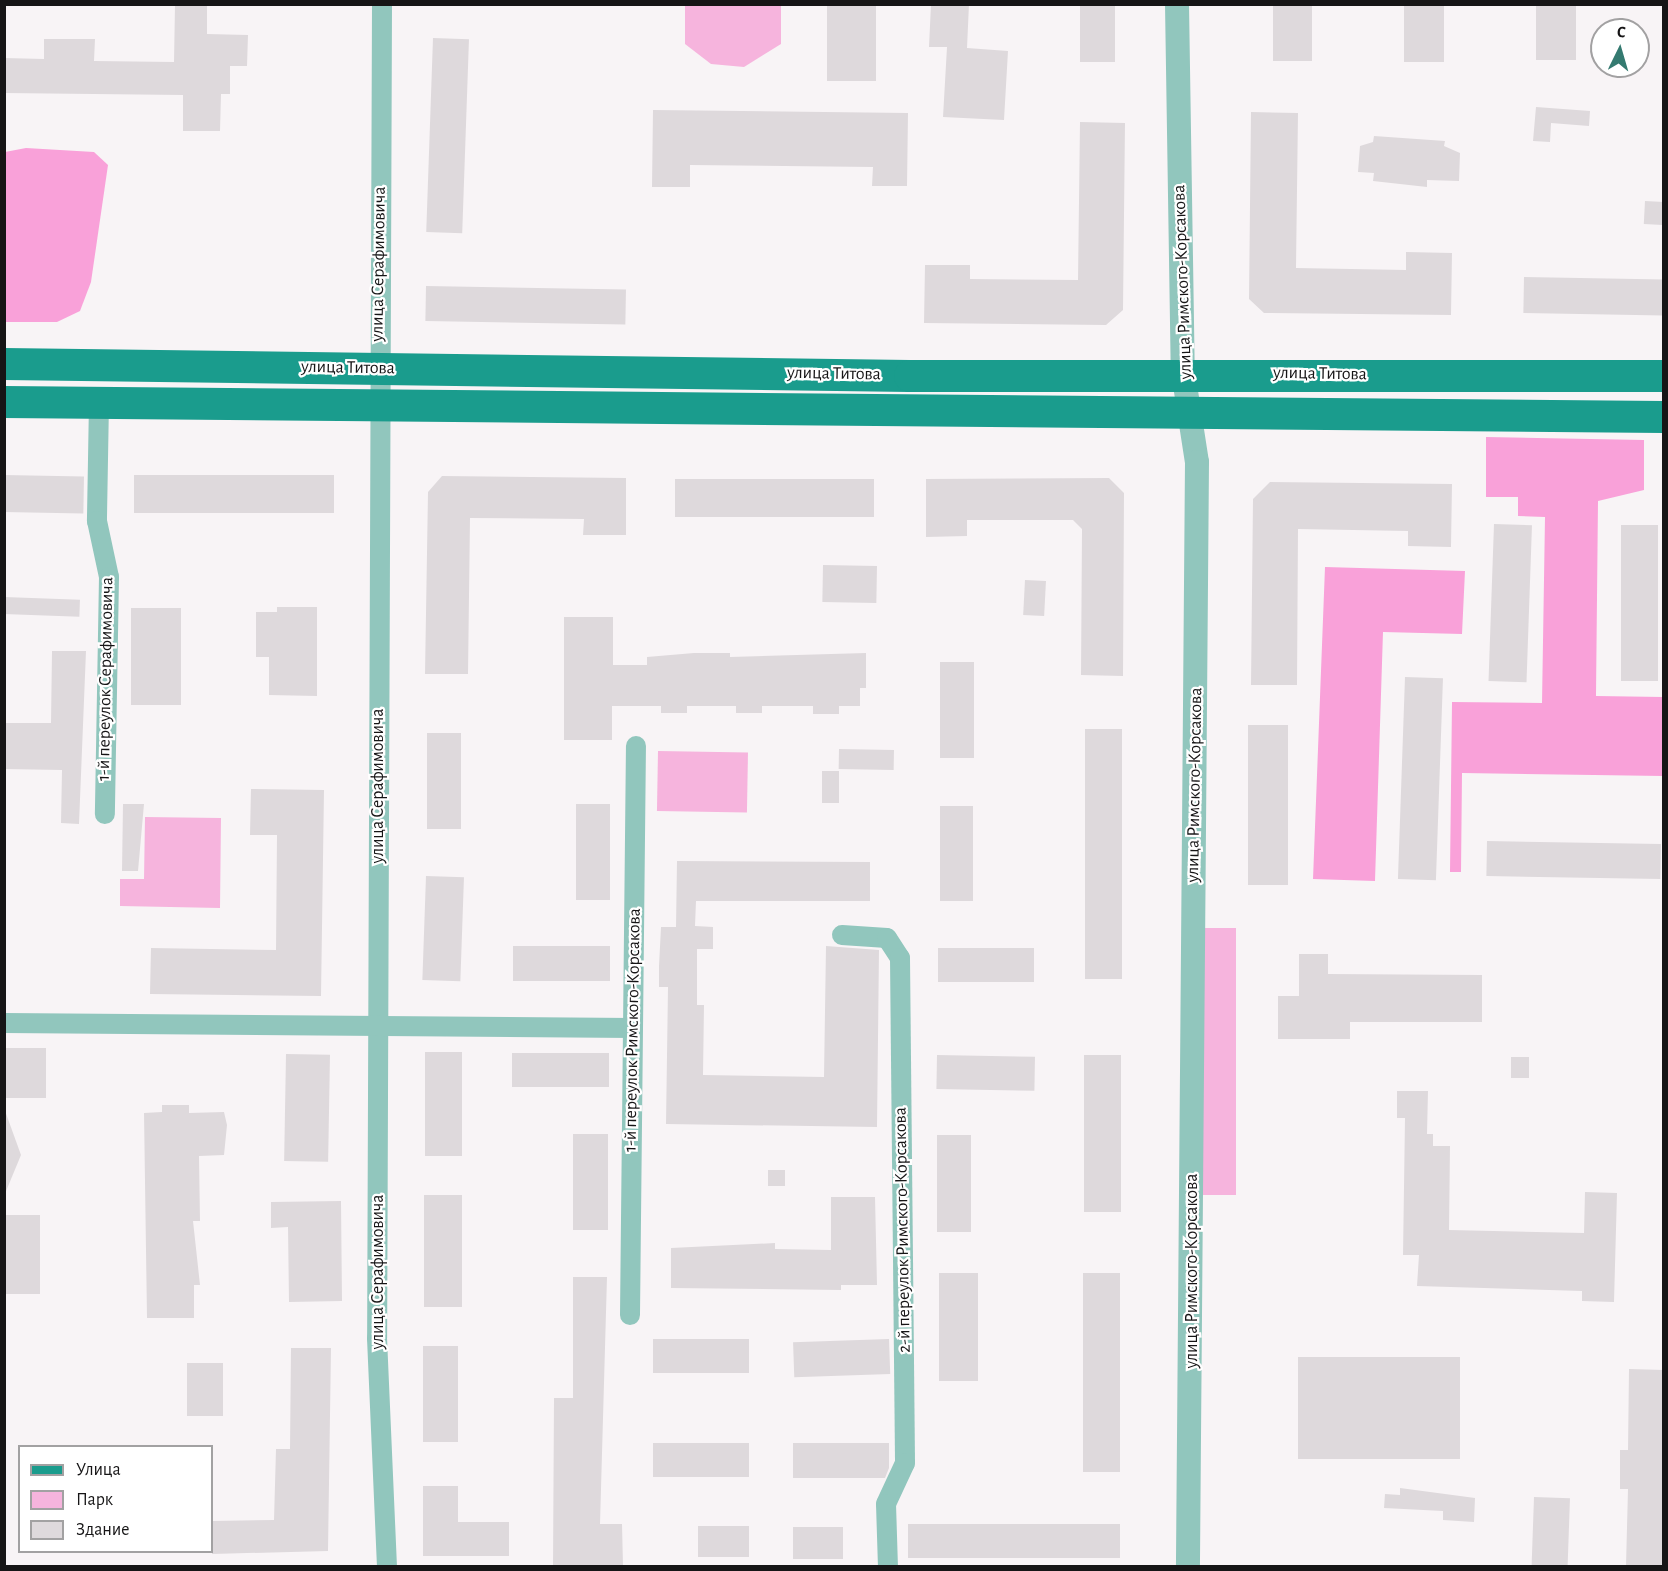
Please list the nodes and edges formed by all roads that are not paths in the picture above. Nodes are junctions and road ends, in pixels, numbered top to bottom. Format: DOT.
graph roads {
  1 [pos="382,4"];
  2 [pos="1177,4"];
  3 [pos="4,364"];
  4 [pos="377,368"];
  5 [pos="1183,372"];
  6 [pos="1664,376"];
  7 [pos="4,402"];
  8 [pos="99,402"];
  9 [pos="378,404"];
  10 [pos="1189,410"];
  11 [pos="1664,417"];
  12 [pos="636,746"];
  13 [pos="105,814"];
  14 [pos="842,935"];
  15 [pos="4,1023"];
  16 [pos="376,1027"];
  17 [pos="633,1028"];
  18 [pos="630,1315"];
  19 [pos="387,1566"];
  20 [pos="888,1566"];
  21 [pos="1188,1566"];
  1 -- 4 [label="street, улица Серафимовича"];
  2 -- 5 [label="street, улица Римского-Корсакова"];
  3 -- 4 [label="main road, улица Титова"];
  4 -- 5 [label="main road, улица Титова"];
  4 -- 9 [label="street, улица Серафимовича"];
  5 -- 6 [label="main road, улица Титова"];
  5 -- 10 [label="street, улица Римского-Корсакова"];
  7 -- 8 [label="main road, улица Титова"];
  8 -- 9 [label="main road, улица Титова"];
  8 -- 13 [label="street, 1-й переулок Серафимовича"];
  9 -- 10 [label="main road, улица Титова"];
  9 -- 16 [label="street, улица Серафимовича"];
  10 -- 11 [label="main road, улица Титова"];
  10 -- 21 [label="street, улица Римского-Корсакова"];
  12 -- 17 [label="street, 1-й переулок Римского-Корсакова"];
  14 -- 20 [label="street, 2-й переулок Римского-Корсакова"];
  15 -- 16 [label="street"];
  16 -- 17 [label="street"];
  16 -- 19 [label="street, улица Серафимовича"];
  17 -- 18 [label="street, 1-й переулок Римского-Корсакова"];
}
